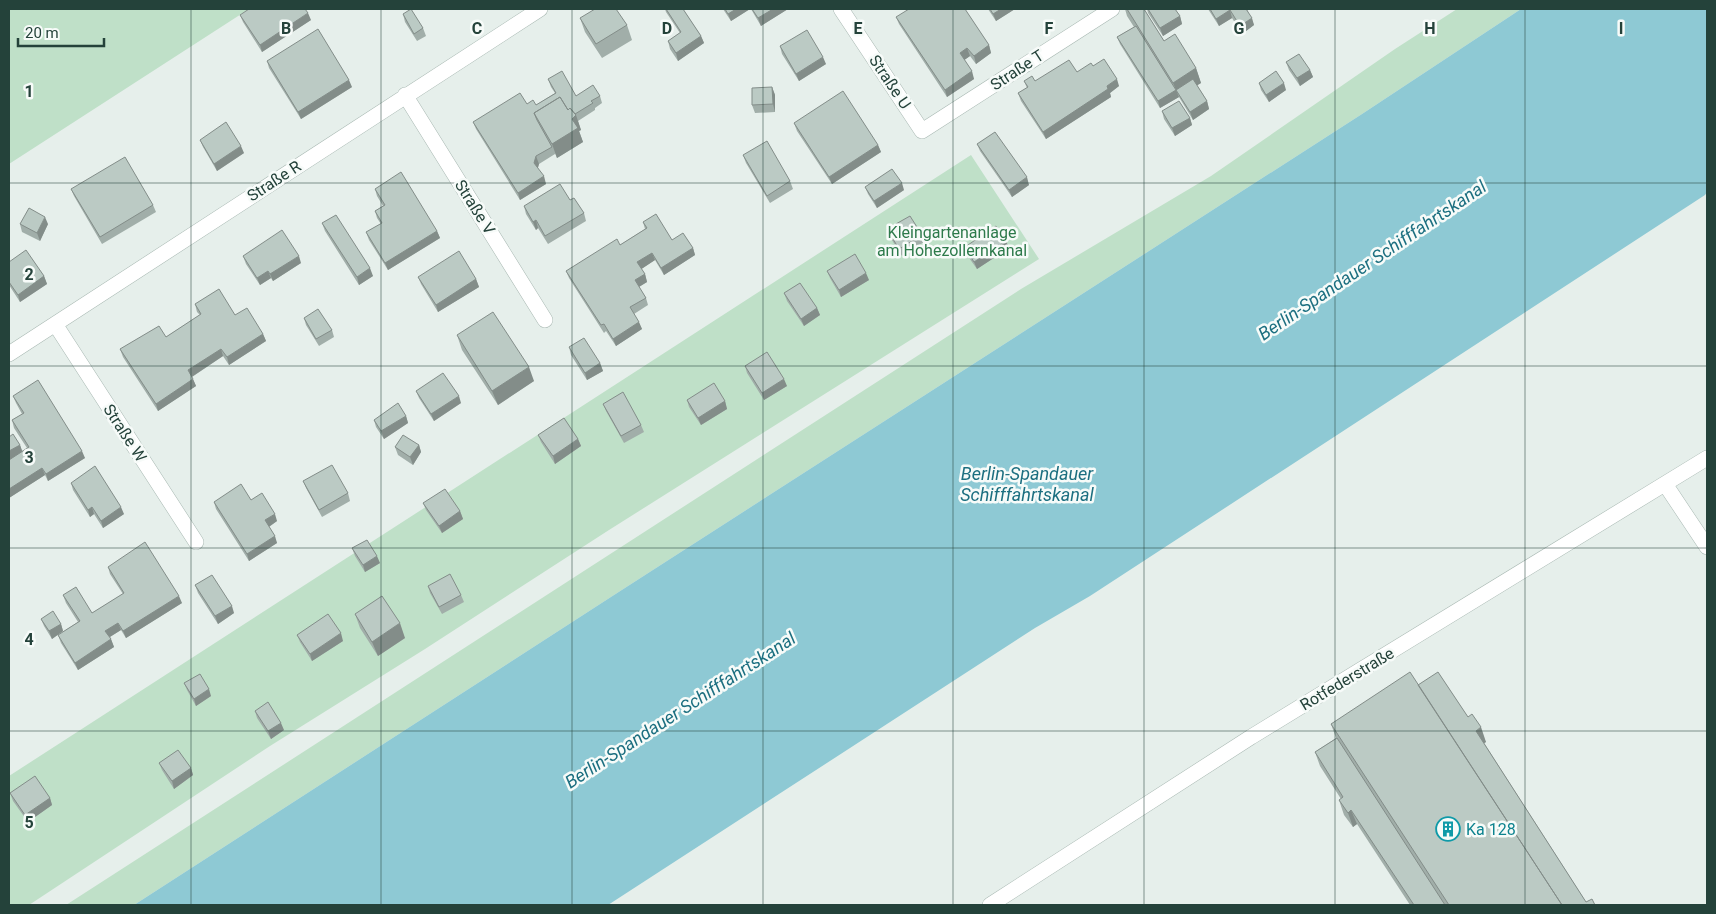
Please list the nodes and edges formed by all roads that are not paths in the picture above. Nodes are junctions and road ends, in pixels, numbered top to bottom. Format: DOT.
graph roads {
  1 [pos="540,9"];
  2 [pos="841,9"];
  3 [pos="1112,9"];
  4 [pos="405,95"];
  5 [pos="922,131"];
  6 [pos="544,320"];
  7 [pos="55,324"];
  8 [pos="9,354"];
  9 [pos="1707,458"];
  10 [pos="1665,484"];
  11 [pos="196,542"];
  12 [pos="1707,547"];
  13 [pos="990,905"];
  1 -- 4 [label="lane, Straße R"];
  2 -- 5 [label="lane, Straße U"];
  3 -- 5 [label="lane, Straße T"];
  4 -- 6 [label="lane, Straße V"];
  4 -- 7 [label="lane, Straße R"];
  7 -- 8 [label="lane, Straße R"];
  7 -- 11 [label="lane, Straße W"];
  9 -- 10 [label="lane, Rotfederstraße"];
  10 -- 12 [label="lane"];
  10 -- 13 [label="lane, Rotfederstraße"];
}
